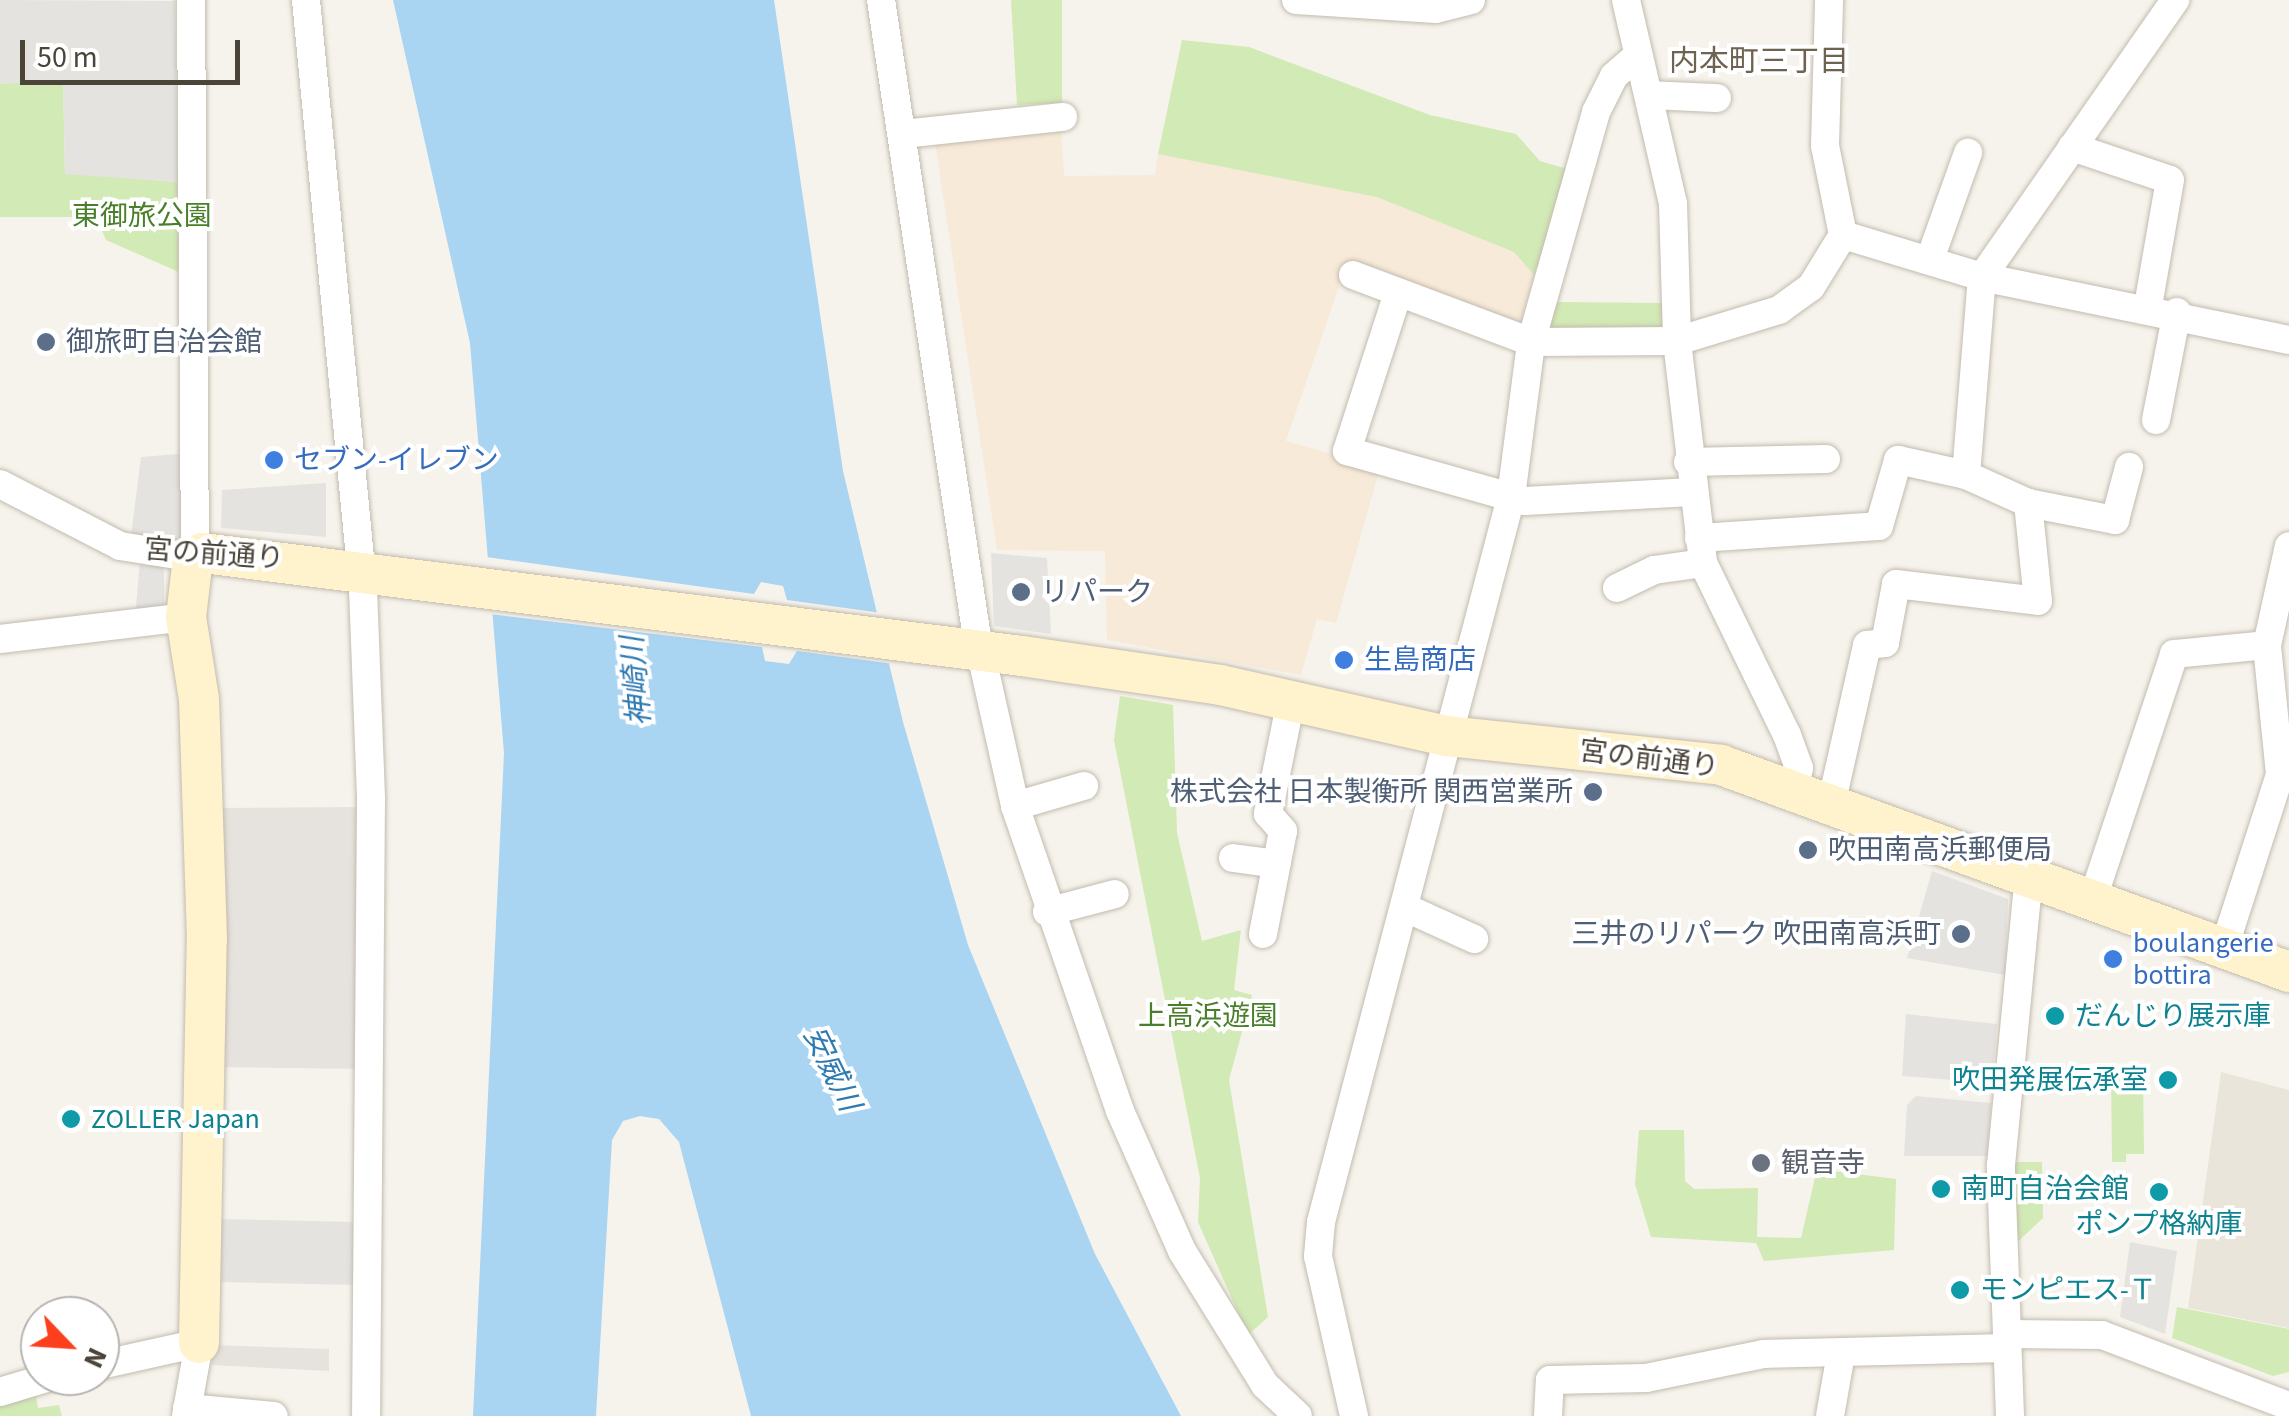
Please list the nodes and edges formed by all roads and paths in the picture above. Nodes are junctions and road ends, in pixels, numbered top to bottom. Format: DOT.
graph roads {
  1 [pos="190,0"];
  2 [pos="306,0"];
  3 [pos="881,0"];
  4 [pos="1296,0"];
  5 [pos="1471,0"];
  6 [pos="1626,0"];
  7 [pos="1829,0"];
  8 [pos="2175,0"];
  9 [pos="1638,55"];
  10 [pos="1650,95"];
  11 [pos="1717,98"];
  12 [pos="1063,117"];
  13 [pos="903,134"];
  14 [pos="2072,147"];
  15 [pos="1968,154"];
  16 [pos="1843,235"];
  17 [pos="1930,259"];
  18 [pos="1353,275"];
  19 [pos="1982,277"];
  20 [pos="1398,293"];
  21 [pos="2148,306"];
  22 [pos="2177,312"];
  23 [pos="2289,340"];
  24 [pos="1677,341"];
  25 [pos="1531,342"];
  26 [pos="2156,420"];
  27 [pos="1826,459"];
  28 [pos="1688,462"];
  29 [pos="2128,468"];
  30 [pos="1966,475"];
  31 [pos="0,484"];
  32 [pos="1692,492"];
  33 [pos="1511,497"];
  34 [pos="2028,503"];
  35 [pos="2289,546"];
  36 [pos="1701,551"];
  37 [pos="195,558"];
  38 [pos="372,568"];
  39 [pos="1617,588"];
  40 [pos="186,616"];
  41 [pos="2276,630"];
  42 [pos="0,638"];
  43 [pos="974,650"];
  44 [pos="1291,700"];
  45 [pos="1447,736"];
  46 [pos="1084,786"];
  47 [pos="1794,791"];
  48 [pos="1832,805"];
  49 [pos="1015,806"];
  50 [pos="1233,858"];
  51 [pos="1277,864"];
  52 [pos="2029,876"];
  53 [pos="1115,894"];
  54 [pos="2092,901"];
  55 [pos="1406,908"];
  56 [pos="1046,912"];
  57 [pos="1263,934"];
  58 [pos="1474,938"];
  59 [pos="2224,950"];
  60 [pos="2289,972"];
  61 [pos="2005,1341"];
  62 [pos="199,1343"];
  63 [pos="1840,1359"];
  64 [pos="120,1361"];
  65 [pos="2289,1406"];
  66 [pos="186,1412"];
  67 [pos="274,1416"];
  68 [pos="366,1416"];
  69 [pos="1298,1416"];
  70 [pos="1354,1416"];
  71 [pos="1548,1416"];
  72 [pos="1830,1416"];
  73 [pos="2010,1416"];
  1 -- 37 [label="street"];
  2 -- 38 [label="street"];
  3 -- 13 [label="street"];
  4 -- 5 [label="street"];
  6 -- 9 [label="street"];
  7 -- 16 [label="street"];
  8 -- 14 [label="street"];
  9 -- 10 [label="street"];
  9 -- 25 [label="street"];
  10 -- 11 [label="street"];
  10 -- 24 [label="street"];
  12 -- 13 [label="street"];
  13 -- 43 [label="street"];
  14 -- 19 [label="street"];
  14 -- 21 [label="street"];
  15 -- 17 [label="street"];
  16 -- 17 [label="street"];
  16 -- 24 [label="street"];
  17 -- 19 [label="street"];
  18 -- 20 [label="street"];
  19 -- 21 [label="street"];
  19 -- 30 [label="street"];
  20 -- 25 [label="street"];
  20 -- 33 [label="street"];
  21 -- 22 [label="street"];
  22 -- 23 [label="street"];
  22 -- 26 [label="street"];
  24 -- 25 [label="street"];
  24 -- 28 [label="street"];
  25 -- 33 [label="street"];
  27 -- 28 [label="street"];
  28 -- 32 [label="street"];
  29 -- 34 [label="street"];
  30 -- 34 [label="street"];
  30 -- 36 [label="street"];
  31 -- 37 [label="street, 宮の前通り"];
  32 -- 33 [label="street"];
  32 -- 36 [label="street"];
  33 -- 45 [label="street"];
  34 -- 48 [label="street"];
  35 -- 41 [label="street"];
  36 -- 39 [label="street"];
  36 -- 47 [label="street"];
  37 -- 38 [label="street, 宮の前通り"];
  37 -- 40 [label="street"];
  38 -- 43 [label="street, 宮の前通り"];
  38 -- 68 [label="street"];
  40 -- 42 [label="street"];
  40 -- 62 [label="street"];
  41 -- 54 [label="street"];
  41 -- 59 [label="street"];
  43 -- 44 [label="street, 宮の前通り"];
  43 -- 49 [label="street"];
  44 -- 45 [label="street, 宮の前通り"];
  44 -- 51 [label="street"];
  45 -- 47 [label="street, 宮の前通り"];
  45 -- 55 [label="street"];
  46 -- 49 [label="street"];
  47 -- 48 [label="street, 宮の前通り"];
  48 -- 52 [label="street, 宮の前通り"];
  49 -- 56 [label="street"];
  50 -- 51 [label="street"];
  51 -- 57 [label="street"];
  52 -- 54 [label="street, 宮の前通り"];
  52 -- 61 [label="street"];
  53 -- 56 [label="street"];
  54 -- 59 [label="street, 宮の前通り"];
  55 -- 58 [label="street"];
  55 -- 70 [label="street"];
  56 -- 69 [label="street"];
  59 -- 60 [label="street, 宮の前通り"];
  61 -- 63 [label="street"];
  61 -- 65 [label="street"];
  61 -- 73 [label="street"];
  62 -- 64 [label="street"];
  62 -- 66 [label="street"];
  63 -- 71 [label="street"];
  63 -- 72 [label="street"];
  66 -- 67 [label="street"];
}
